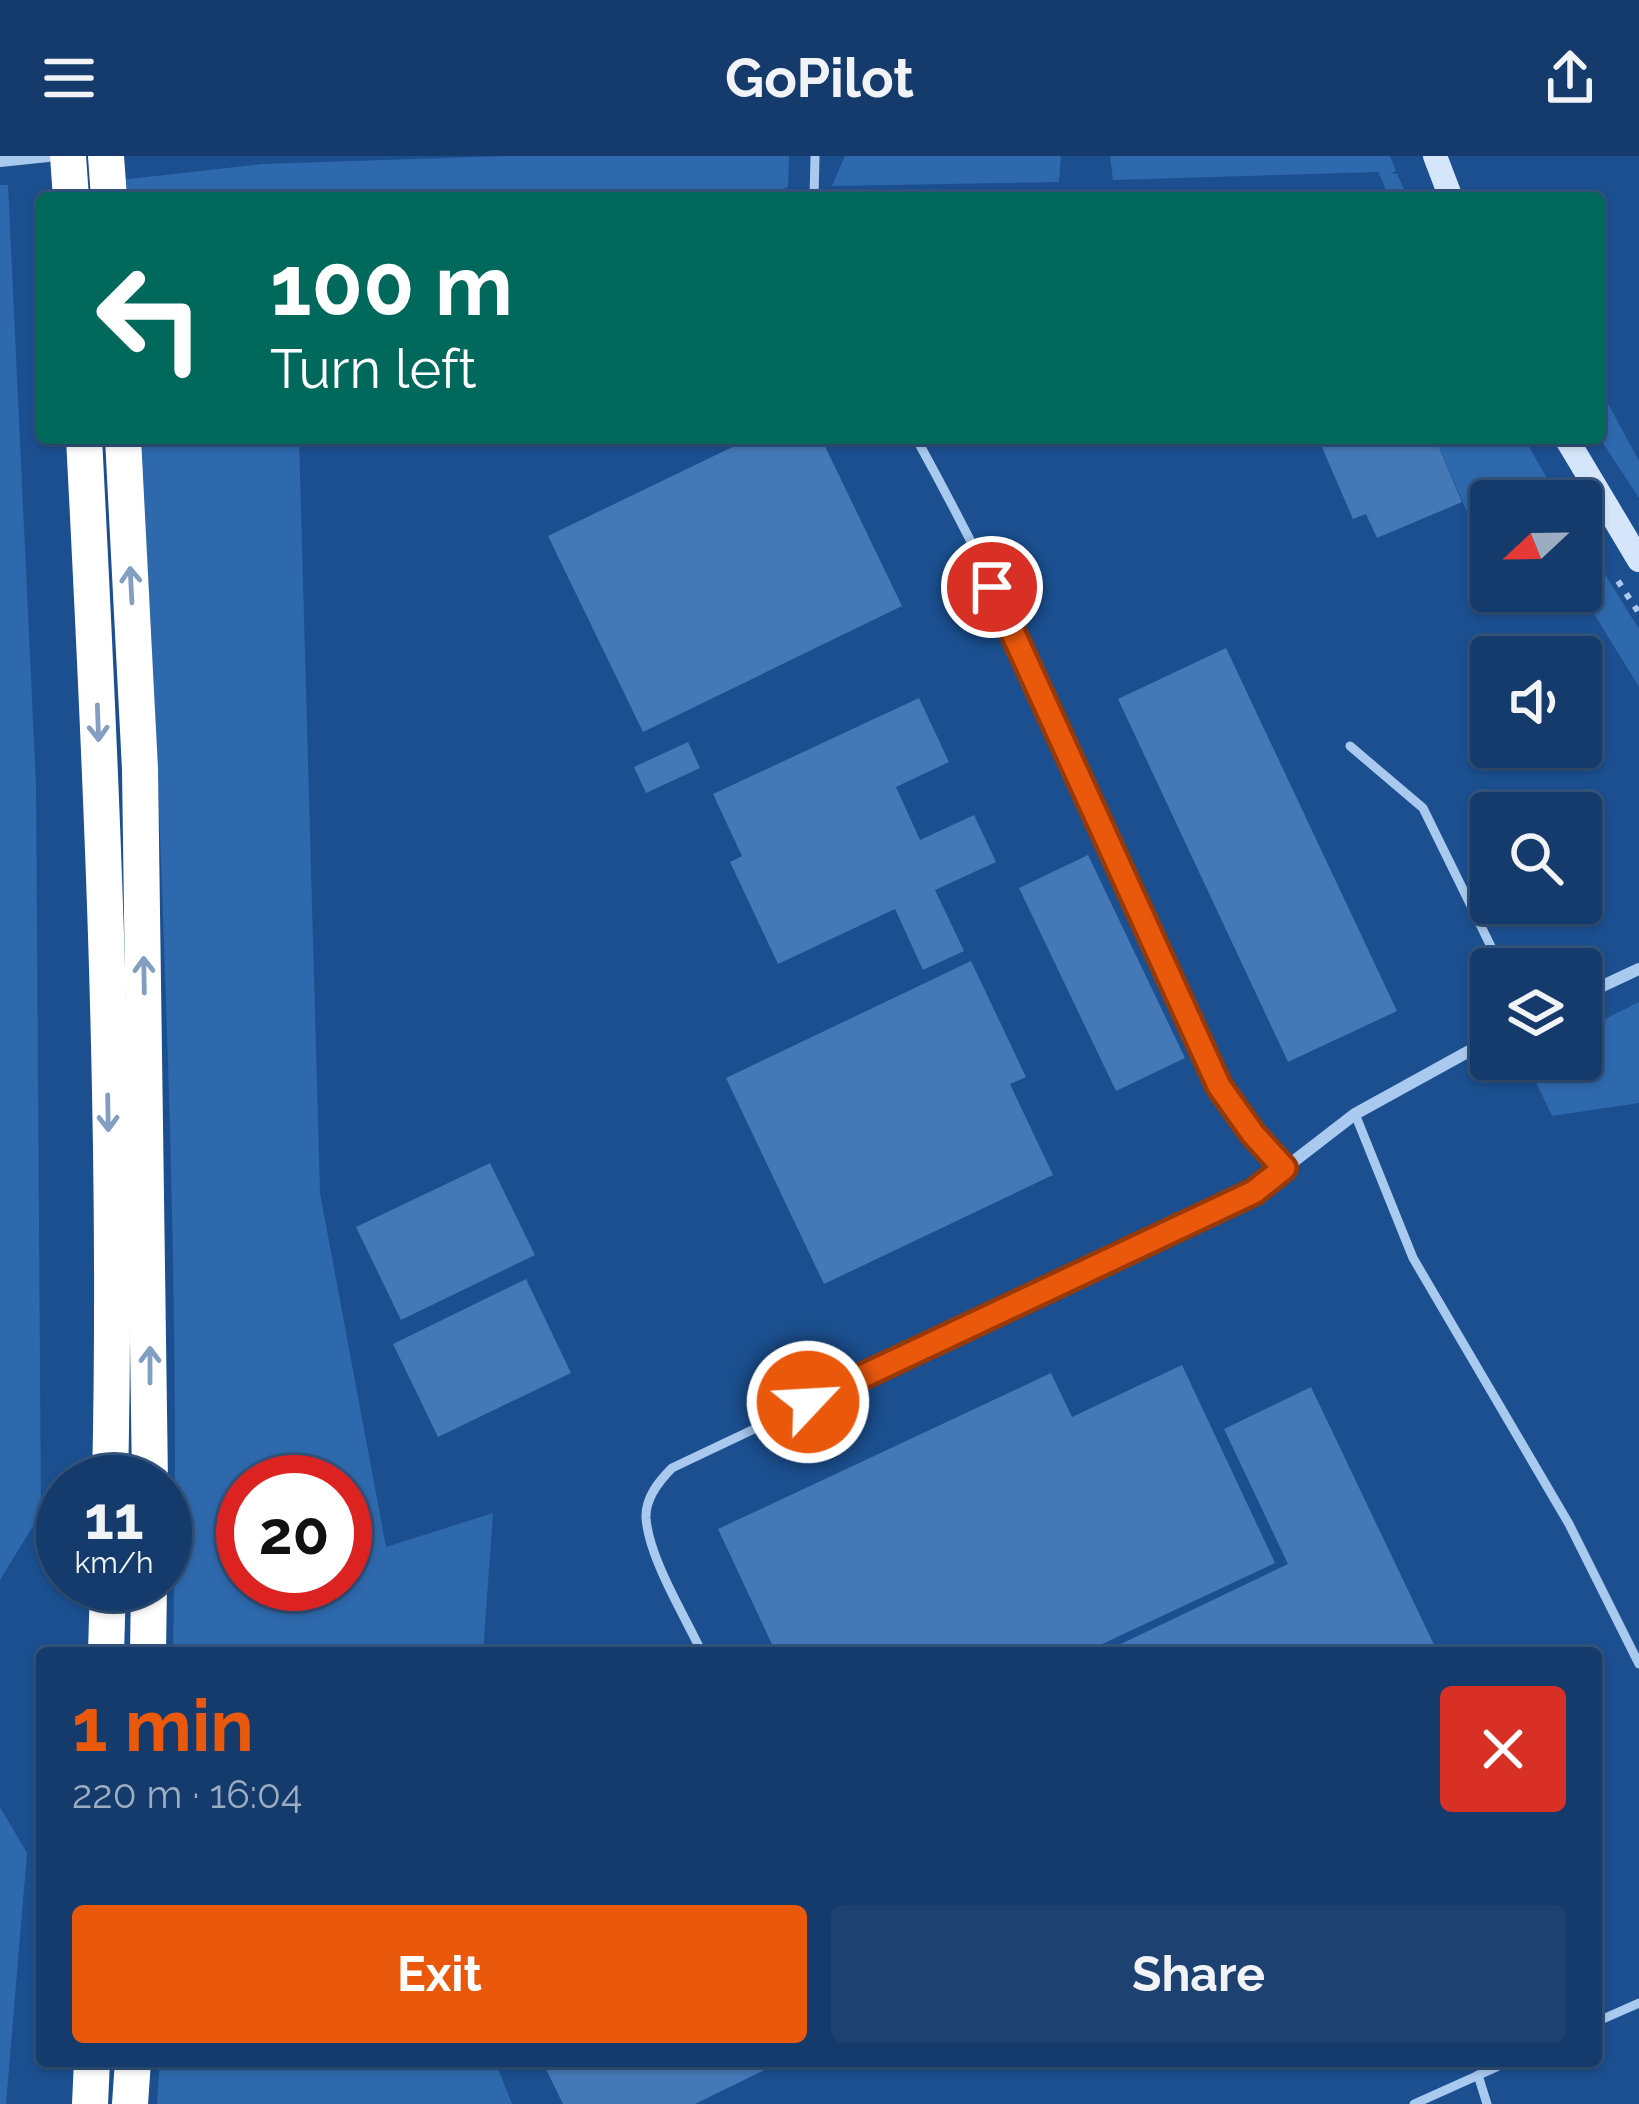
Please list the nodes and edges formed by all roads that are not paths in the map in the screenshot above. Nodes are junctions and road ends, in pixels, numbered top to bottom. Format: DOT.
graph roads {
  1 [pos="48,156"];
  2 [pos="68,156"];
  3 [pos="106,156"];
  4 [pos="815,156"];
  5 [pos="1435,156"];
  6 [pos="0,160"];
  7 [pos="70,192"];
  8 [pos="109,192"];
  9 [pos="814,192"];
  10 [pos="1449,192"];
  11 [pos="84,444"];
  12 [pos="123,444"];
  13 [pos="919,444"];
  14 [pos="1570,444"];
  15 [pos="1639,560"];
  16 [pos="1350,746"];
  17 [pos="1492,948"];
  18 [pos="1639,969"];
  19 [pos="1602,986"];
  20 [pos="1470,1051"];
  21 [pos="1354,1114"];
  22 [pos="1284,1168"];
  23 [pos="1254,1192"];
  24 [pos="110,1455"];
  25 [pos="150,1455"];
  26 [pos="107,1611"];
  27 [pos="149,1611"];
  28 [pos="106,1647"];
  29 [pos="148,1647"];
  30 [pos="699,1647"];
  31 [pos="1639,1664"];
  32 [pos="1639,2003"];
  33 [pos="1602,2019"];
  34 [pos="92,2067"];
  35 [pos="133,2067"];
  36 [pos="1496,2067"];
  37 [pos="1478,2075"];
  38 [pos="90,2104"];
  39 [pos="130,2104"];
  40 [pos="1414,2104"];
  41 [pos="1487,2104"];
  1 -- 6 [label="street"];
  2 -- 7 [label="highway"];
  3 -- 8 [label="highway"];
  4 -- 9 [label="lane"];
  5 -- 10 [label="street"];
  11 -- 24 [label="highway, one-way"];
  25 -- 12 [label="highway, one-way"];
  13 -- 22 [label="lane"];
  14 -- 15 [label="street"];
  16 -- 17 [label="lane"];
  18 -- 19 [label="street"];
  20 -- 21 [label="street"];
  21 -- 22 [label="street"];
  21 -- 31 [label="lane"];
  22 -- 23 [label="street"];
  23 -- 30 [label="lane"];
  26 -- 28 [label="highway"];
  27 -- 29 [label="highway"];
  32 -- 33 [label="lane"];
  34 -- 38 [label="highway"];
  35 -- 39 [label="highway"];
  36 -- 37 [label="lane"];
  37 -- 40 [label="lane"];
  37 -- 41 [label="lane"];
}
